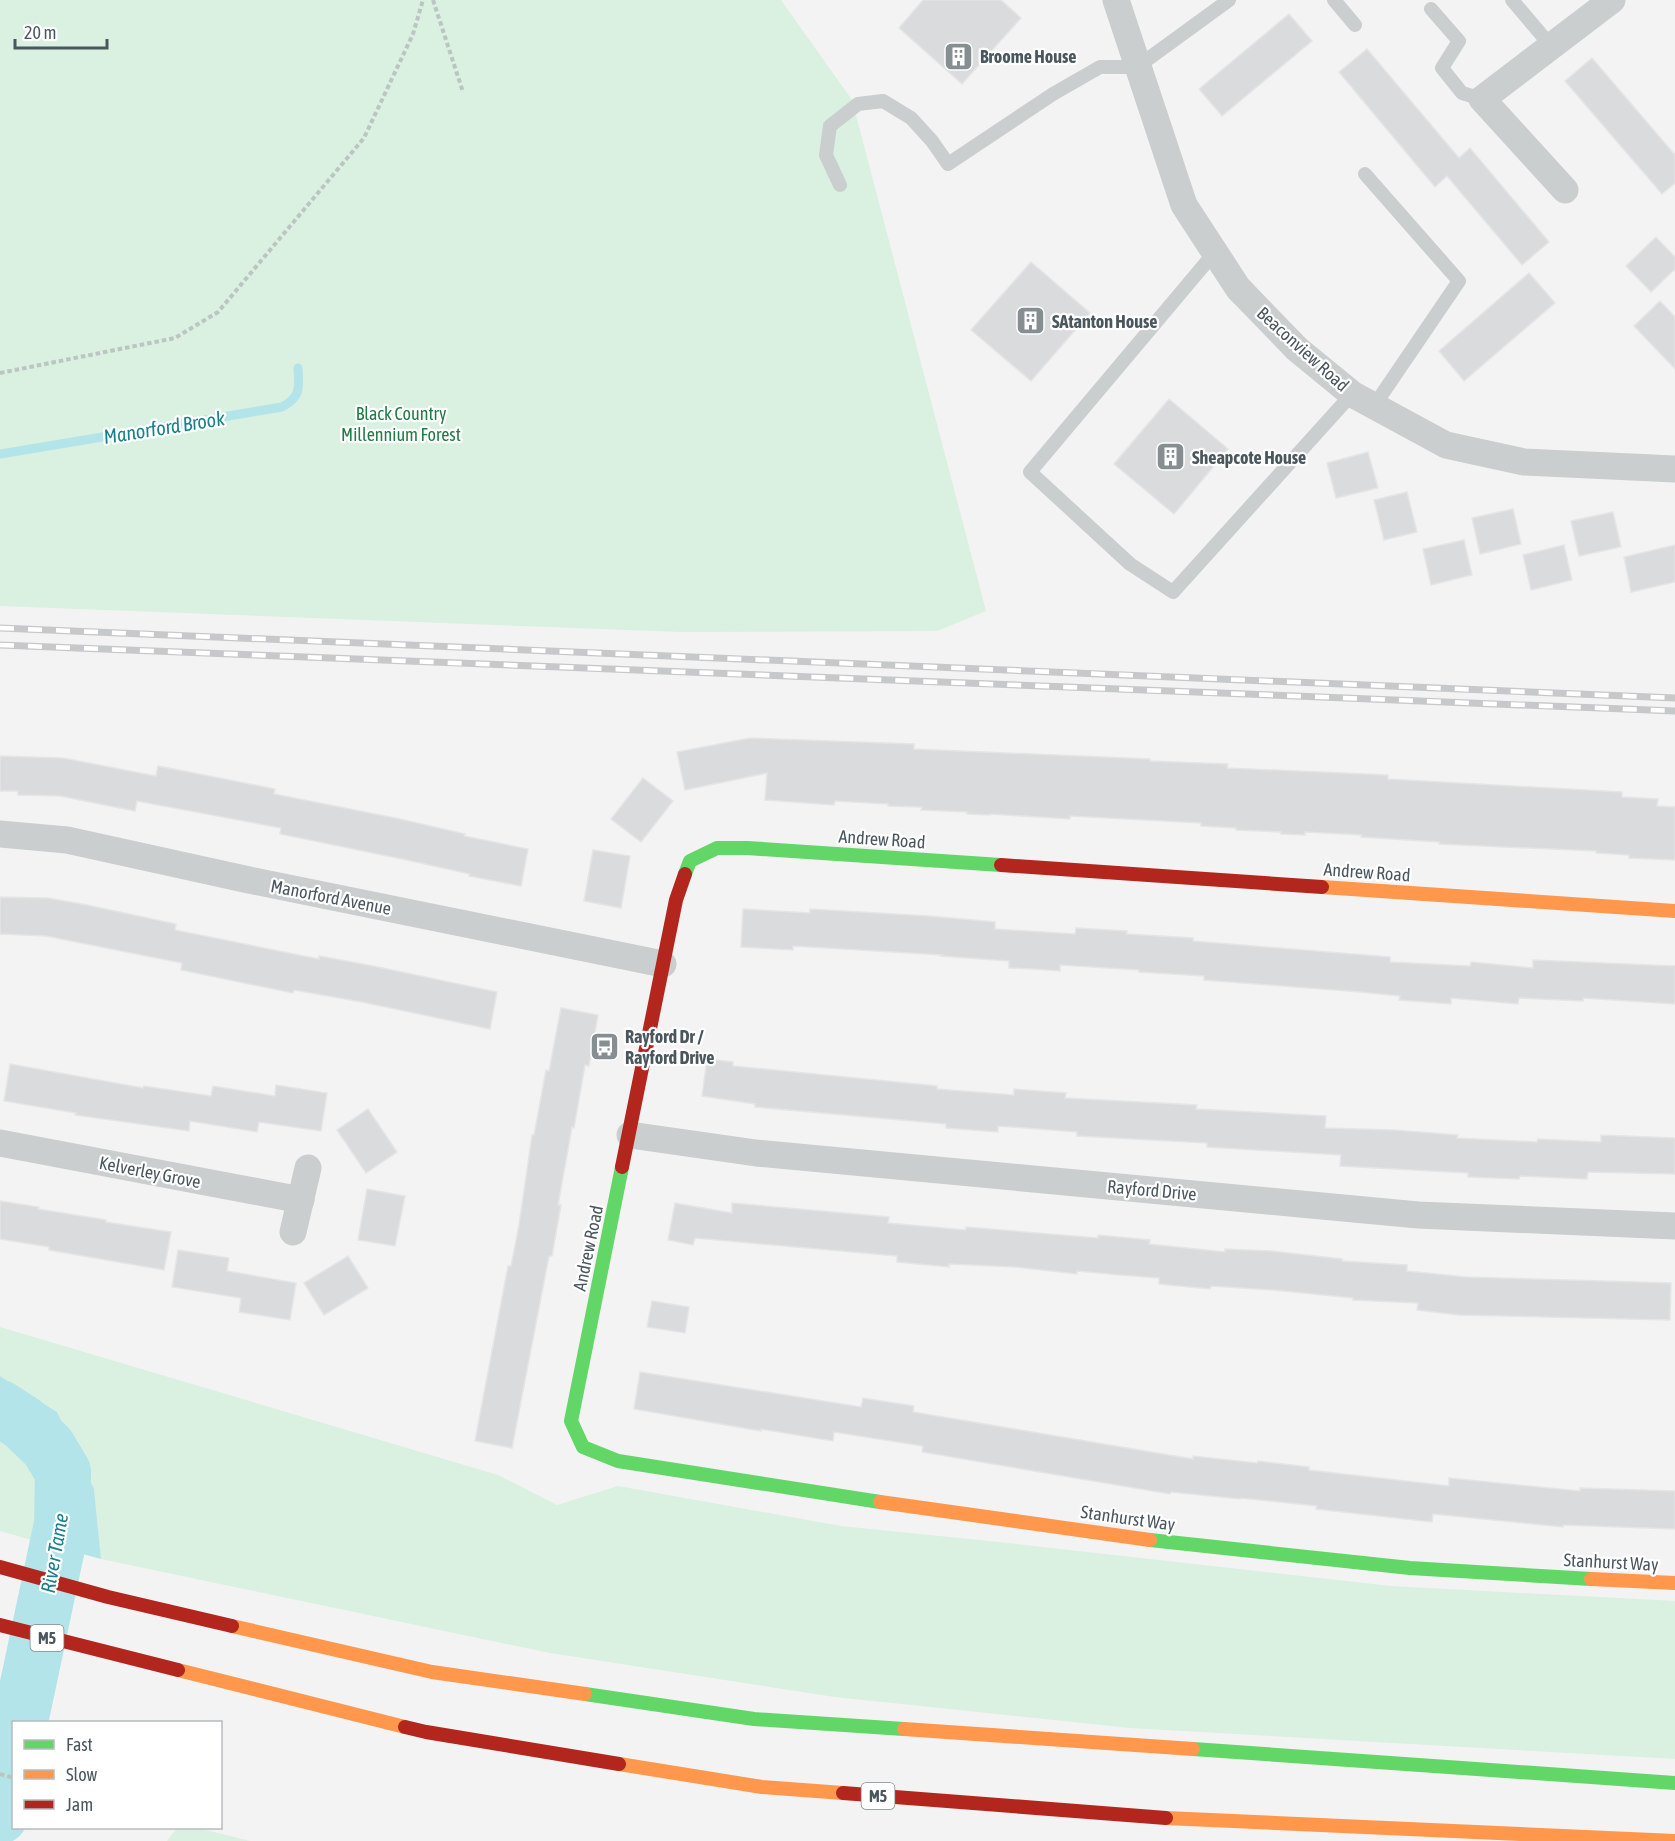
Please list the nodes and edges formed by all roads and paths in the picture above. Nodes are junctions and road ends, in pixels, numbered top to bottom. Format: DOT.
graph roads {
  1 [pos="423,0"];
  2 [pos="433,0"];
  3 [pos="1116,0"];
  4 [pos="1229,0"];
  5 [pos="1334,0"];
  6 [pos="1512,0"];
  7 [pos="1612,0"];
  8 [pos="1431,9"];
  9 [pos="1355,26"];
  10 [pos="1551,46"];
  11 [pos="1137,67"];
  12 [pos="462,92"];
  13 [pos="1482,99"];
  14 [pos="1365,174"];
  15 [pos="840,184"];
  16 [pos="1565,189"];
  17 [pos="1215,252"];
  18 [pos="0,374"];
  19 [pos="1363,400"];
  20 [pos="1675,469"];
  21 [pos="0,834"];
  22 [pos="1675,911"];
  23 [pos="663,964"];
  24 [pos="630,1135"];
  25 [pos="0,1143"];
  26 [pos="308,1168"];
  27 [pos="300,1200"];
  28 [pos="1675,1226"];
  29 [pos="293,1232"];
  30 [pos="583,1447"];
  31 [pos="0,1567"];
  32 [pos="1675,1583"];
  33 [pos="0,1625"];
  34 [pos="1675,1783"];
  35 [pos="1675,1841"];
  1 -- 18 [label="path"];
  2 -- 12 [label="path"];
  3 -- 11 [label="street, Beaconview Road"];
  4 -- 11 [label="lane"];
  5 -- 9 [label="lane"];
  6 -- 10 [label="lane"];
  7 -- 10 [label="street"];
  8 -- 13 [label="lane"];
  10 -- 13 [label="street"];
  11 -- 15 [label="lane"];
  11 -- 17 [label="street, Beaconview Road"];
  13 -- 16 [label="street"];
  14 -- 19 [label="lane"];
  17 -- 19 [label="street, Beaconview Road"];
  17 -- 19 [label="lane"];
  19 -- 20 [label="street, Beaconview Road"];
  21 -- 23 [label="street, Manorford Avenue"];
  22 -- 23 [label="main road, Andrew Road"];
  23 -- 24 [label="main road, Andrew Road"];
  24 -- 28 [label="street, Rayford Drive"];
  24 -- 30 [label="main road, Andrew Road"];
  25 -- 27 [label="street, Kelverley Grove"];
  26 -- 27 [label="street"];
  27 -- 29 [label="street"];
  30 -- 32 [label="main road, Stanhurst Way"];
  31 -- 34 [label="main road"];
  33 -- 35 [label="main road, M5"];
}
